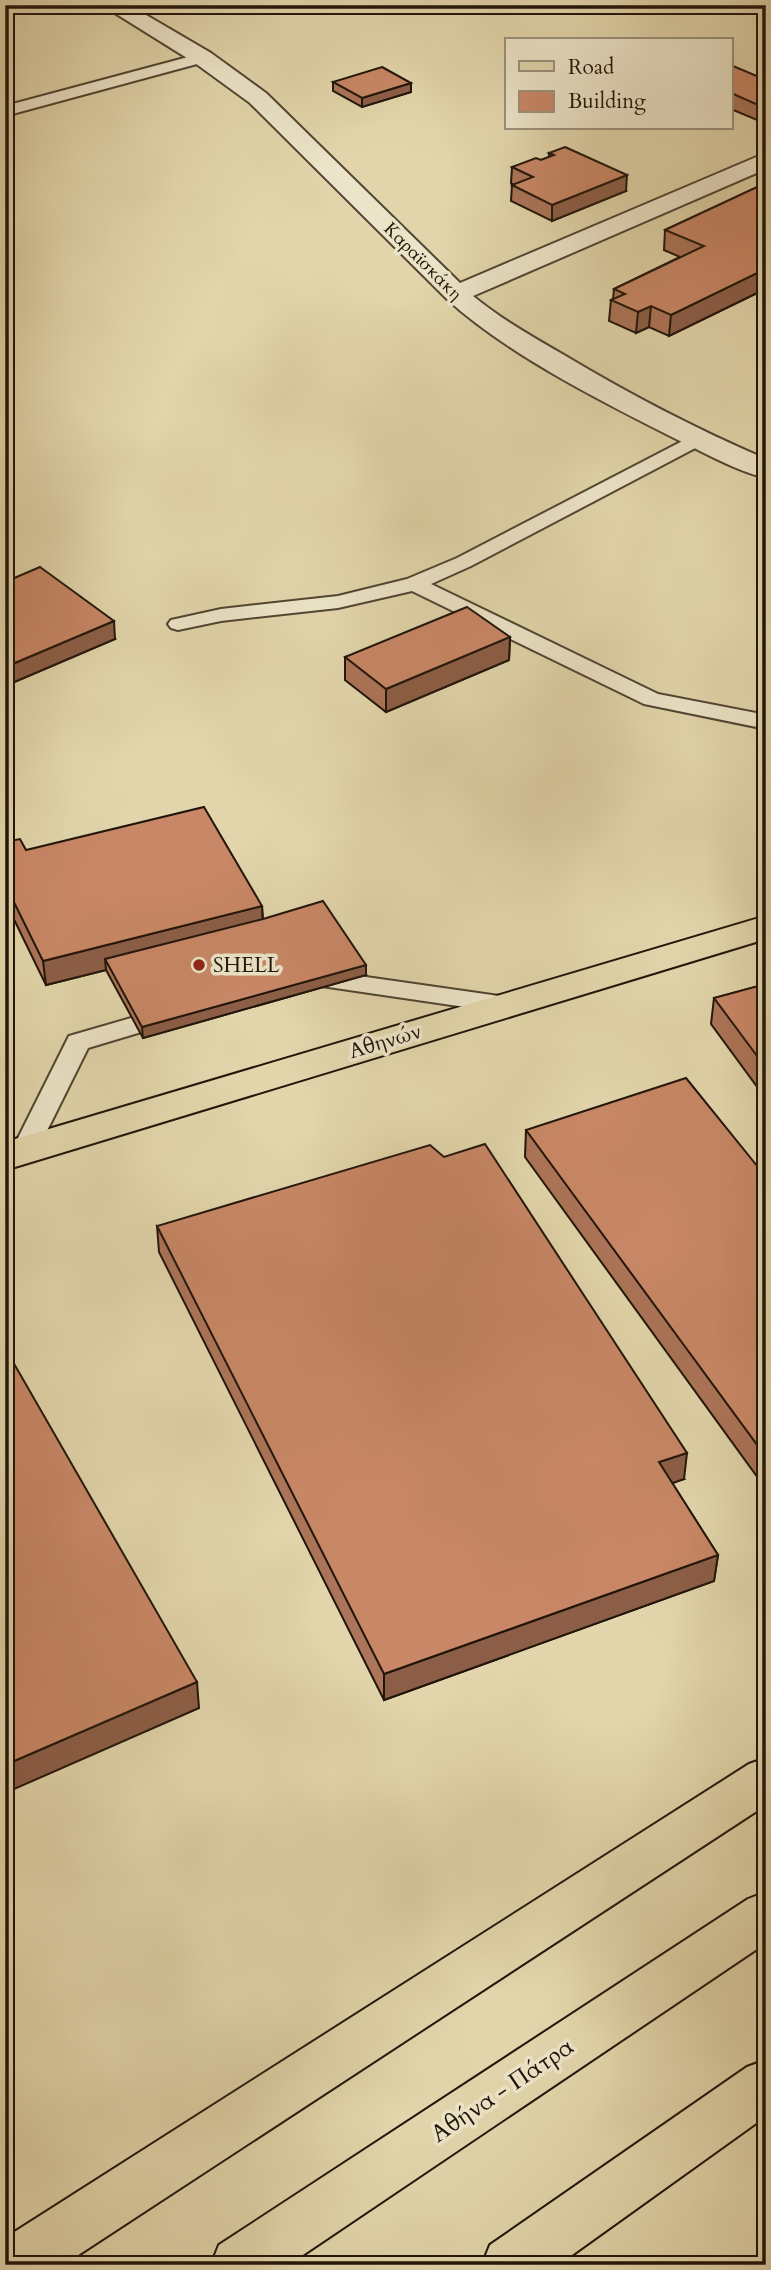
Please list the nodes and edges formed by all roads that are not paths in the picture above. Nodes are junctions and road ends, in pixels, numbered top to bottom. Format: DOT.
graph roads {
  1 [pos="36,5"];
  2 [pos="113,5"];
  3 [pos="5,11"];
  4 [pos="203,58"];
  5 [pos="5,111"];
  6 [pos="766,160"];
  7 [pos="456,295"];
  8 [pos="696,440"];
  9 [pos="766,470"];
  10 [pos="414,584"];
  11 [pos="178,624"];
  12 [pos="766,722"];
  13 [pos="766,927"];
  14 [pos="288,979"];
  15 [pos="506,1005"];
  16 [pos="196,1007"];
  17 [pos="15,1153"];
  18 [pos="766,1779"];
  19 [pos="766,1915"];
  20 [pos="766,2085"];
  21 [pos="13,2265"];
  22 [pos="239,2265"];
  23 [pos="510,2265"];
  1 -- 3 [label="lane"];
  2 -- 4 [label="street, Καραϊσκάκη"];
  4 -- 5 [label="lane"];
  4 -- 7 [label="street, Καραϊσκάκη"];
  6 -- 7 [label="street"];
  7 -- 8 [label="street, Καραϊσκάκη"];
  8 -- 9 [label="street, Καραϊσκάκη"];
  8 -- 10 [label="lane"];
  10 -- 11 [label="lane"];
  10 -- 12 [label="lane"];
  13 -- 15 [label="main road, Αθηνών"];
  14 -- 15 [label="lane"];
  15 -- 17 [label="main road, Αθηνών"];
  16 -- 17 [label="lane"];
  18 -- 21 [label="main road"];
  19 -- 22 [label="main road, Αθήνα - Πάτρα"];
  20 -- 23 [label="main road"];
}
